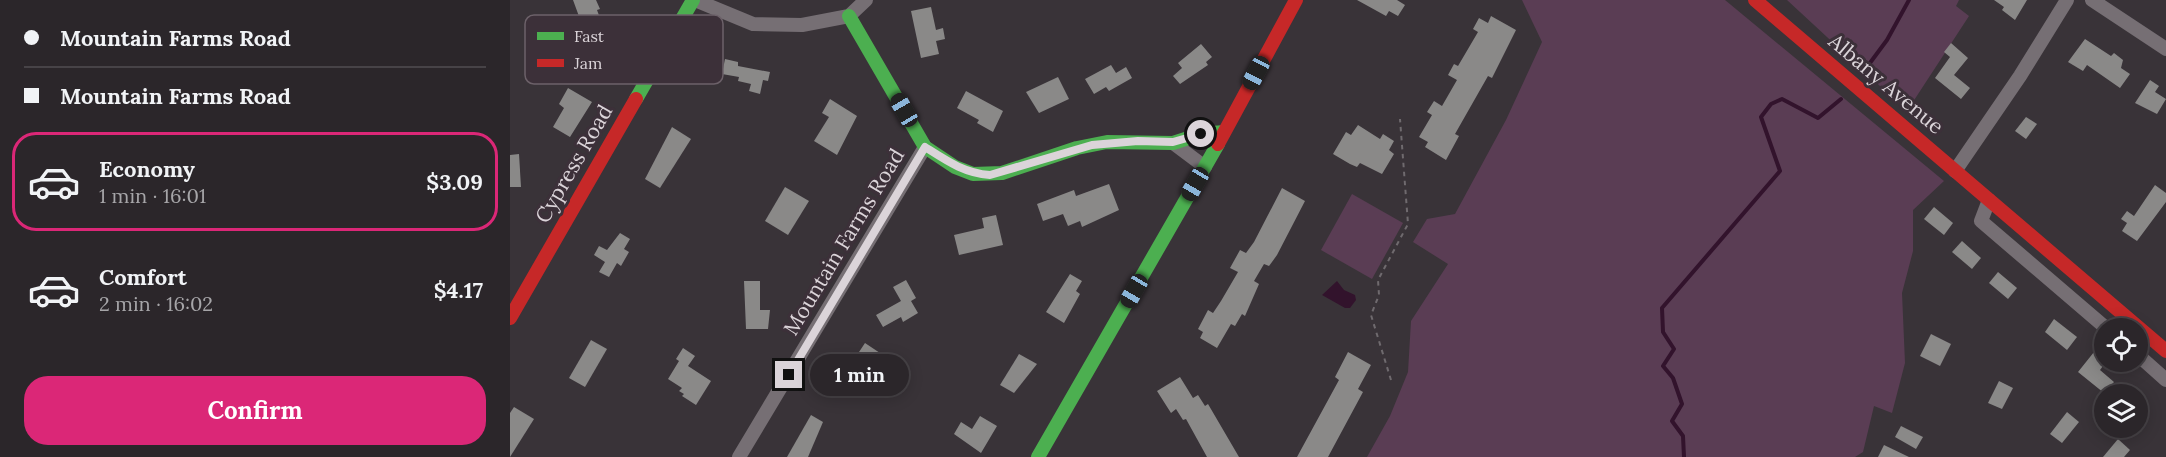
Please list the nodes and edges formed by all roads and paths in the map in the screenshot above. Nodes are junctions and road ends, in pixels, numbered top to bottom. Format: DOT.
graph roads {
  1 [pos="694,0"];
  2 [pos="866,0"];
  3 [pos="1296,0"];
  4 [pos="1755,0"];
  5 [pos="2067,0"];
  6 [pos="2092,0"];
  7 [pos="685,15"];
  8 [pos="849,16"];
  9 [pos="2165,45"];
  10 [pos="645,84"];
  11 [pos="1401,119"];
  12 [pos="1224,132"];
  13 [pos="1173,142"];
  14 [pos="925,147"];
  15 [pos="1205,167"];
  16 [pos="1956,171"];
  17 [pos="1989,200"];
  18 [pos="510,318"];
  19 [pos="2094,318"];
  20 [pos="2166,351"];
  21 [pos="2148,364"];
  22 [pos="1391,380"];
  23 [pos="2166,380"];
  24 [pos="740,457"];
  25 [pos="1038,457"];
  1 -- 7 [label="main road, Cypress Road"];
  1 -- 8 [label="street"];
  2 -- 8 [label="street"];
  3 -- 12 [label="main road"];
  4 -- 16 [label="main road, Albany Avenue"];
  5 -- 16 [label="street"];
  6 -- 9 [label="street"];
  8 -- 14 [label="main road"];
  10 -- 18 [label="main road, Cypress Road"];
  11 -- 22 [label="path"];
  12 -- 13 [label="main road, Mountain Farms Road"];
  12 -- 15 [label="main road"];
  13 -- 14 [label="main road, Mountain Farms Road"];
  13 -- 15 [label="street"];
  14 -- 24 [label="street, Mountain Farms Road"];
  15 -- 25 [label="main road"];
  16 -- 17 [label="main road, Albany Avenue"];
  17 -- 19 [label="street"];
  17 -- 20 [label="main road, Albany Avenue"];
  21 -- 23 [label="street"];
}
